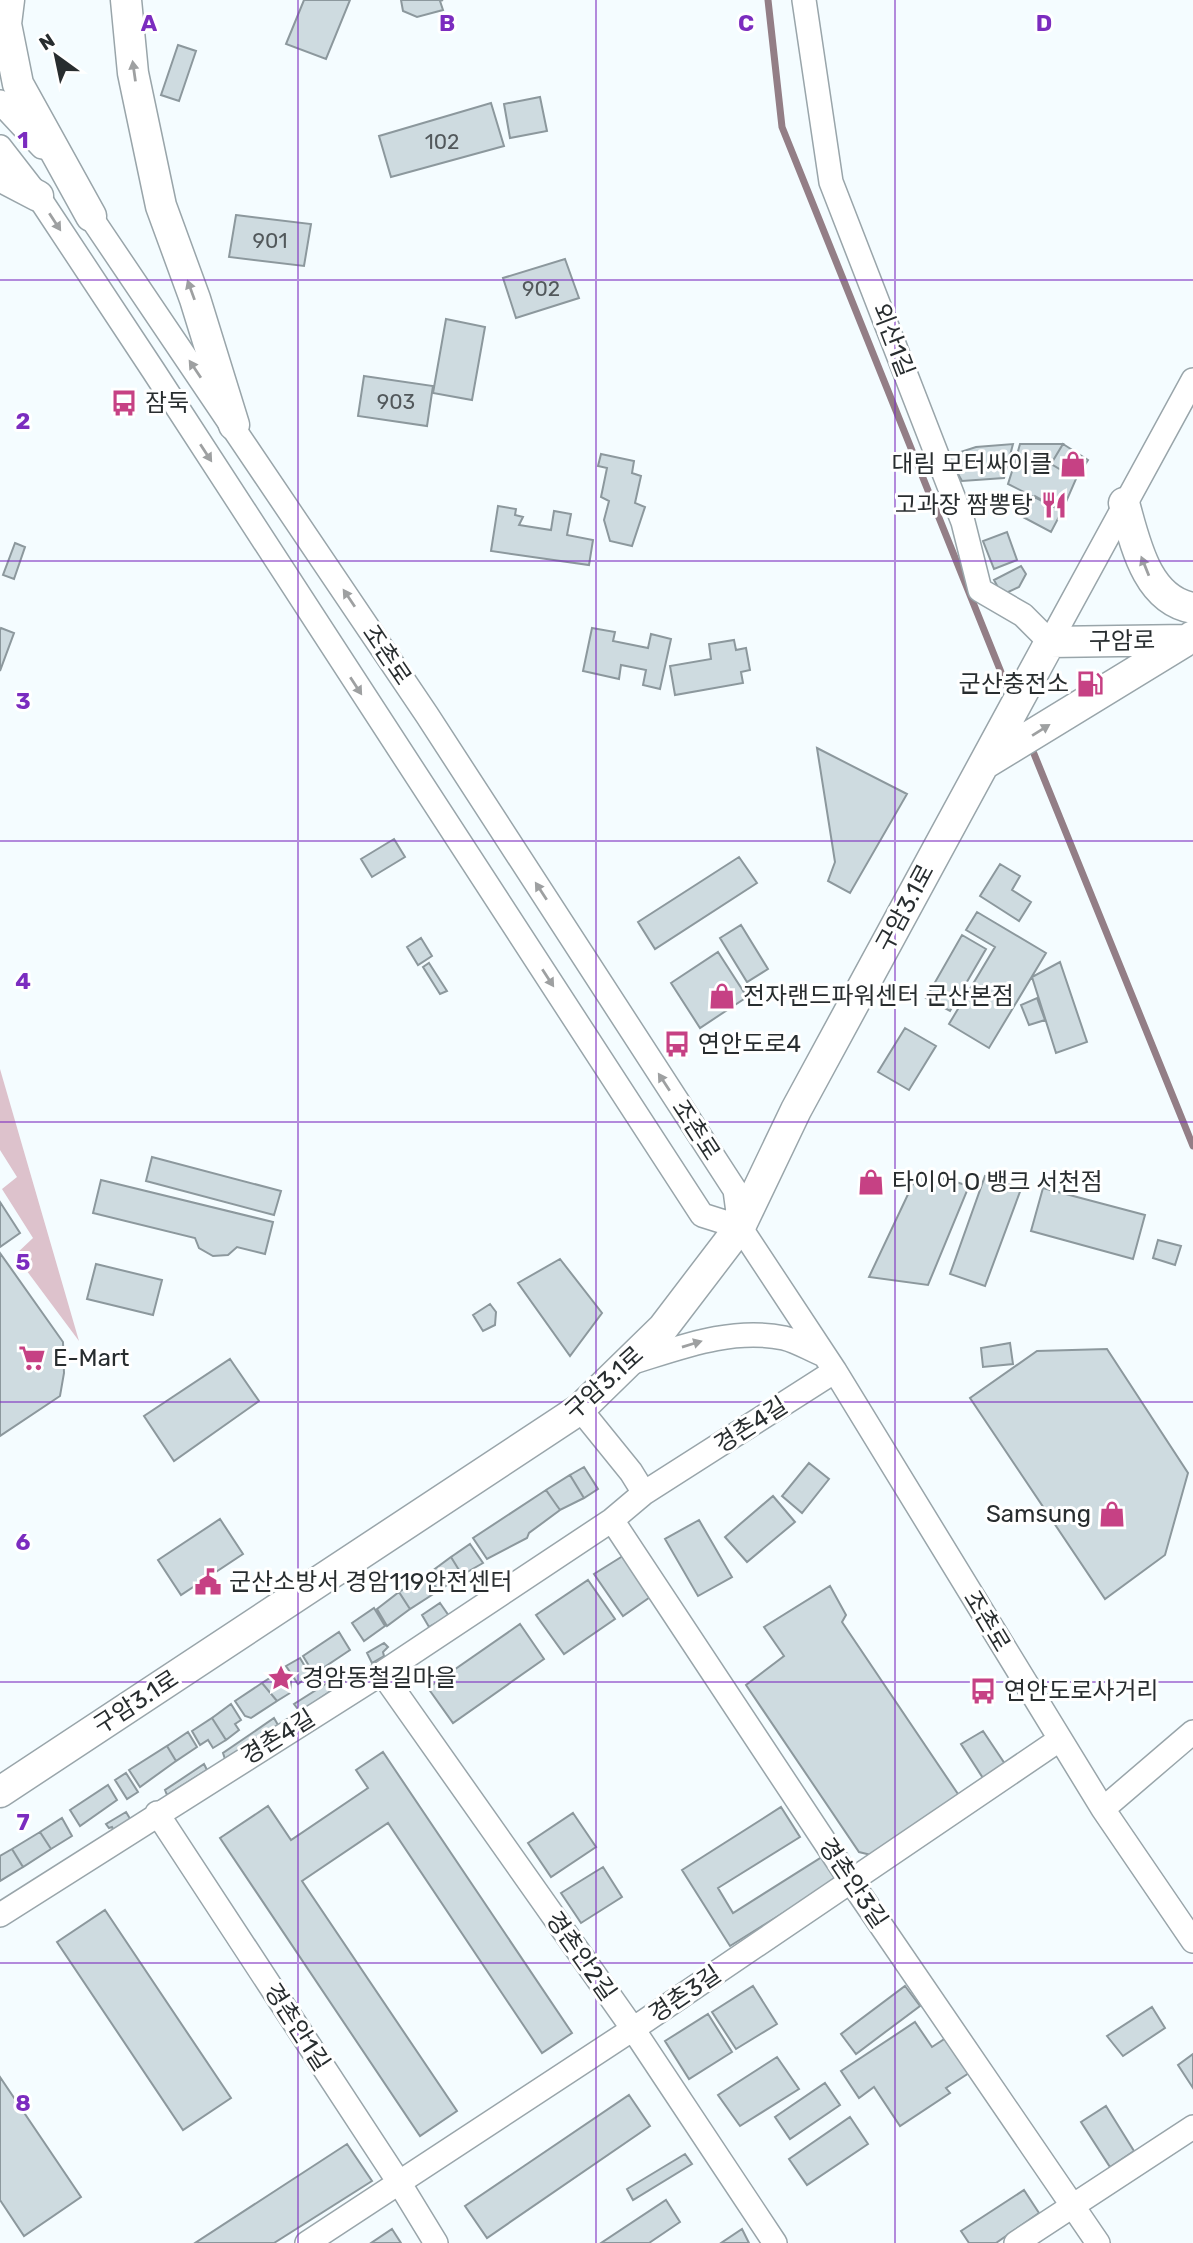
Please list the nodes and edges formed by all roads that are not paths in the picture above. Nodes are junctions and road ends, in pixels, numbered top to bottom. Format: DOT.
graph roads {
  1 [pos="9,0"];
  2 [pos="126,0"];
  3 [pos="804,0"];
  4 [pos="0,102"];
  5 [pos="0,147"];
  6 [pos="0,176"];
  7 [pos="38,196"];
  8 [pos="91,216"];
  9 [pos="1193,380"];
  10 [pos="234,425"];
  11 [pos="1124,503"];
  12 [pos="1193,608"];
  13 [pos="1190,638"];
  14 [pos="1048,647"];
  15 [pos="983,765"];
  16 [pos="740,1227"];
  17 [pos="830,1363"];
  18 [pos="627,1364"];
  19 [pos="580,1409"];
  20 [pos="644,1493"];
  21 [pos="612,1520"];
  22 [pos="382,1673"];
  23 [pos="1193,1732"];
  24 [pos="1059,1740"];
  25 [pos="0,1792"];
  26 [pos="1103,1809"];
  27 [pos="156,1813"];
  28 [pos="852,1883"];
  29 [pos="0,1915"];
  30 [pos="1193,1941"];
  31 [pos="633,2029"];
  32 [pos="1193,2127"];
  33 [pos="400,2183"];
  34 [pos="1074,2207"];
  35 [pos="307,2243"];
  36 [pos="436,2243"];
  37 [pos="775,2243"];
  38 [pos="1016,2243"];
  39 [pos="1098,2243"];
  1 -- 8 [label="main road"];
  10 -- 2 [label="main road, one-way"];
  3 -- 14 [label="street, 외산1길"];
  4 -- 8 [label="street, 조촌로"];
  5 -- 7 [label="street, 조촌로"];
  6 -- 7 [label="main road"];
  7 -- 16 [label="street, 조촌로, one-way"];
  10 -- 8 [label="street, 조촌로, one-way"];
  9 -- 11 [label="street"];
  16 -- 10 [label="street, 조촌로, one-way"];
  12 -- 11 [label="main road, one-way"];
  11 -- 14 [label="street"];
  13 -- 14 [label="main road, 구암로"];
  15 -- 13 [label="main road, one-way"];
  14 -- 15 [label="main road, 구암3.1로"];
  15 -- 16 [label="main road, 구암3.1로"];
  16 -- 17 [label="street, 조촌로"];
  16 -- 18 [label="main road, 구암3.1로"];
  18 -- 17 [label="street, one-way"];
  17 -- 20 [label="street, 경촌4길"];
  17 -- 24 [label="street, 조촌로"];
  18 -- 19 [label="main road, 구암3.1로"];
  19 -- 20 [label="street"];
  19 -- 25 [label="main road, 구암3.1로"];
  20 -- 21 [label="street, 경촌4길"];
  21 -- 22 [label="street, 경촌4길"];
  21 -- 28 [label="street, 경촌안3길"];
  22 -- 27 [label="street, 경촌4길"];
  22 -- 31 [label="street, 경촌안2길"];
  23 -- 26 [label="street"];
  24 -- 26 [label="street, 조촌로"];
  24 -- 28 [label="street, 경촌3길"];
  26 -- 30 [label="street, 조촌로"];
  27 -- 29 [label="street, 경촌4길"];
  27 -- 33 [label="street, 경촌안1길"];
  28 -- 31 [label="street, 경촌3길"];
  28 -- 34 [label="street, 경촌안3길"];
  31 -- 33 [label="street, 경촌3길"];
  31 -- 37 [label="street, 경촌안2길"];
  32 -- 34 [label="street"];
  33 -- 35 [label="street, 경촌3길"];
  33 -- 36 [label="street, 경촌안1길"];
  34 -- 38 [label="street"];
  34 -- 39 [label="street, 경촌안3길"];
}
